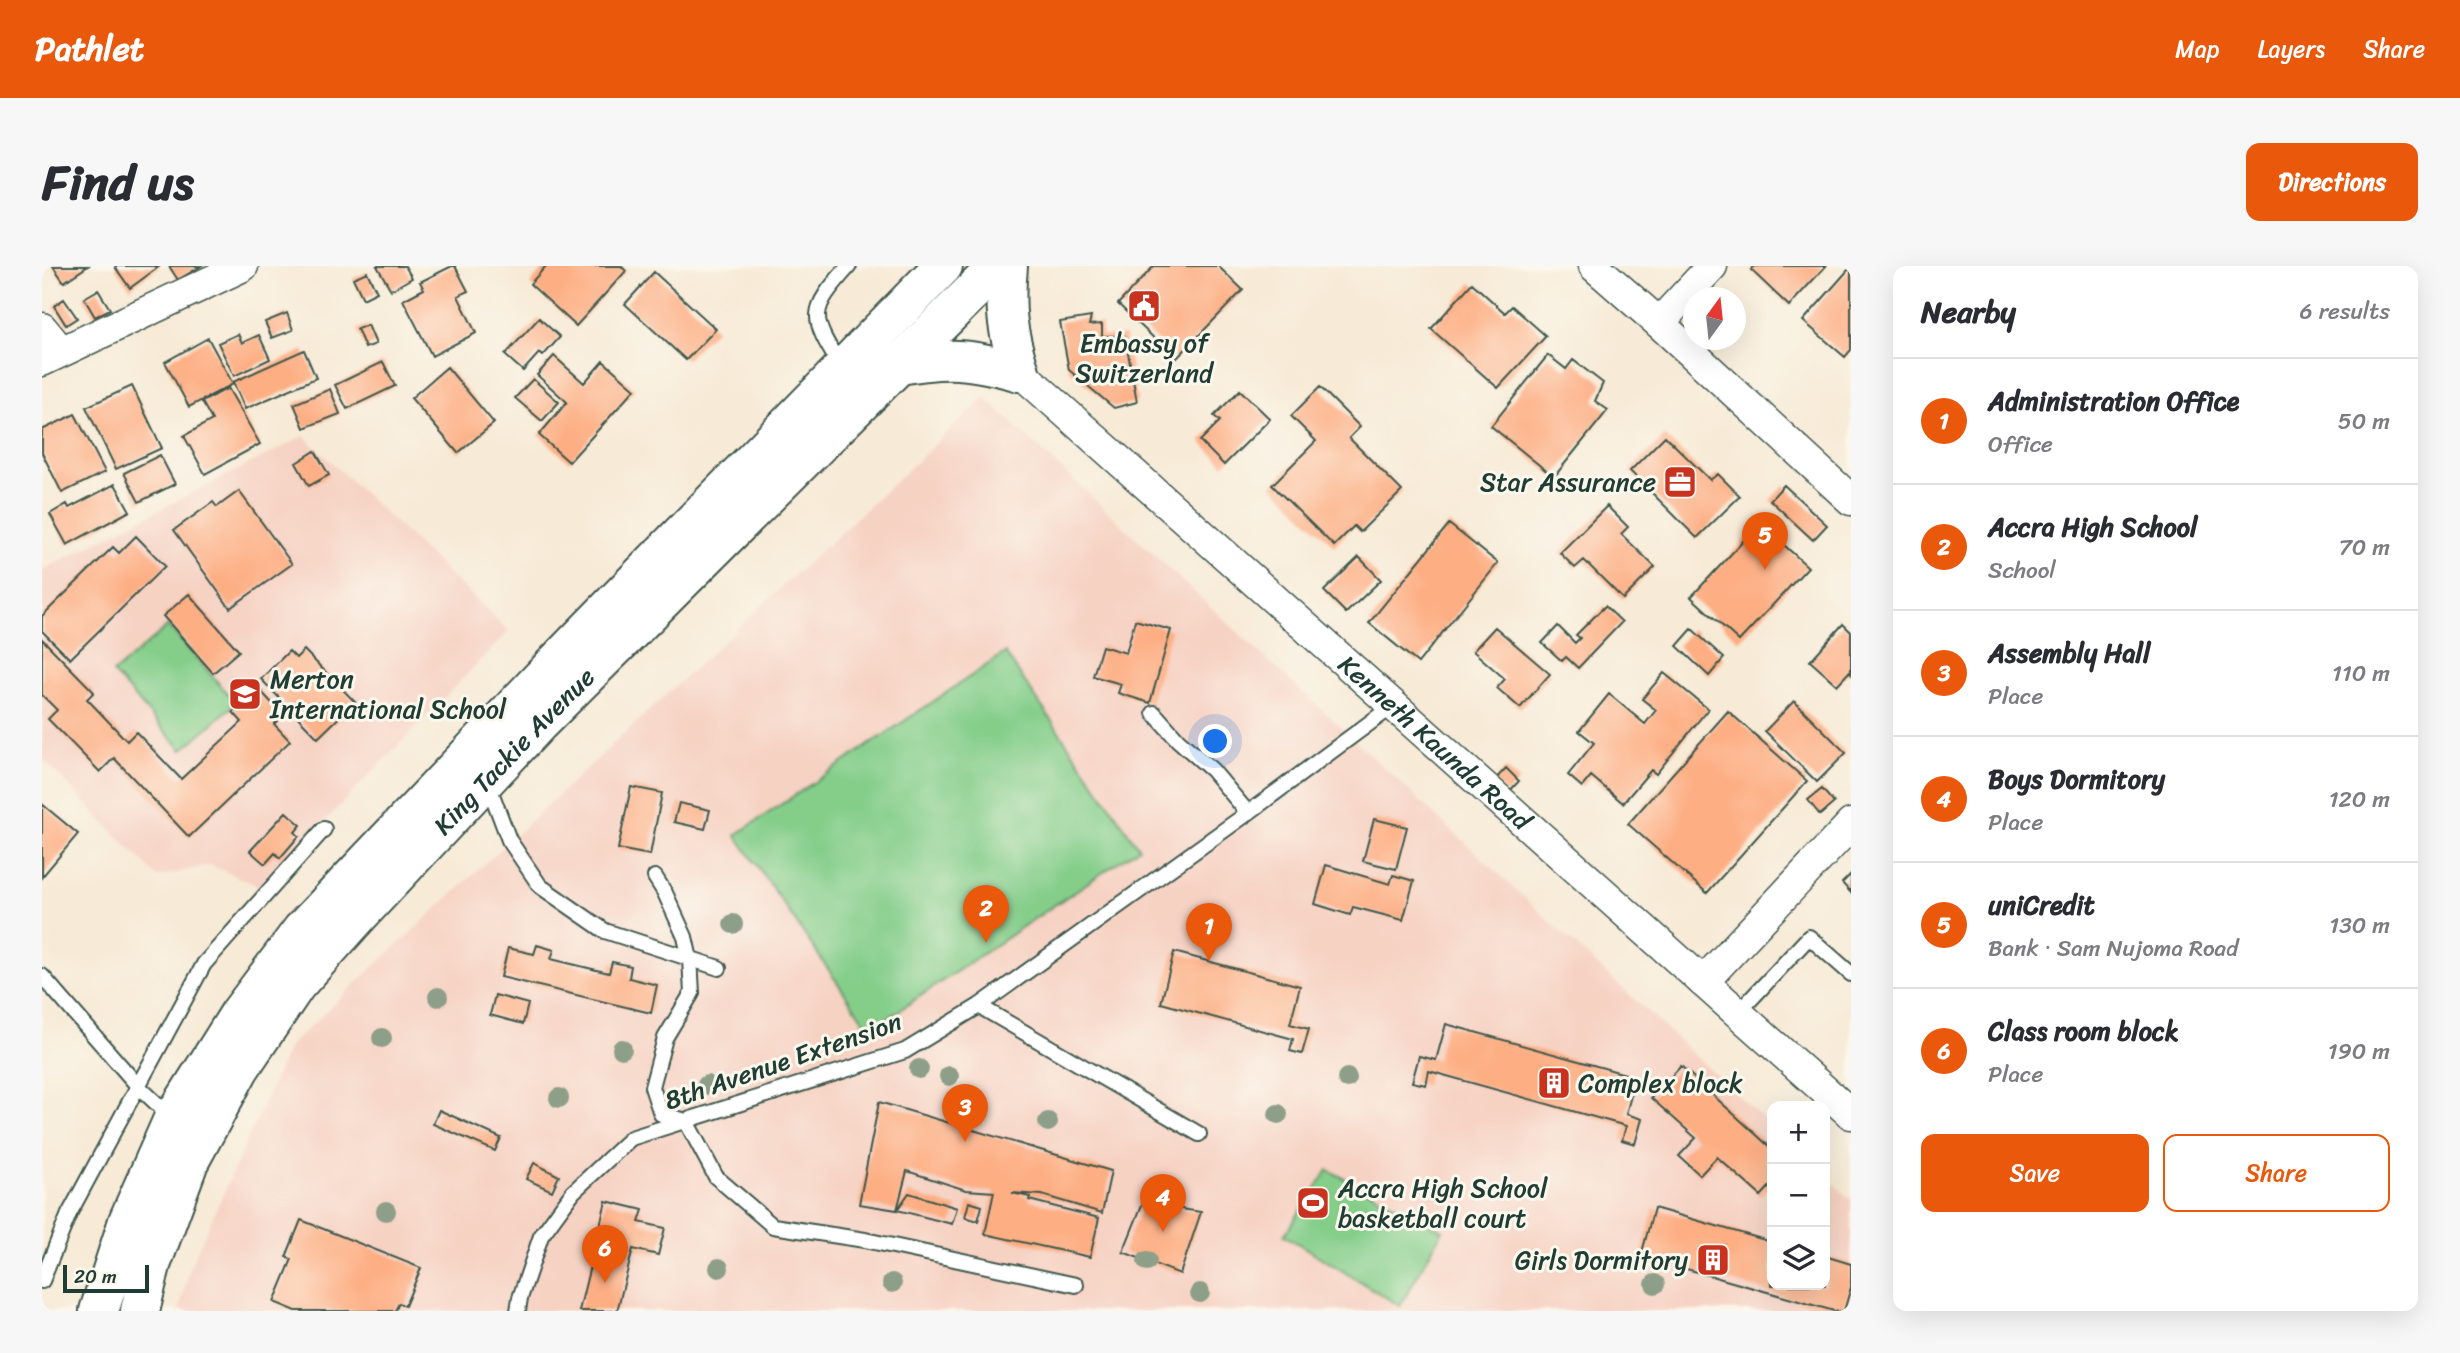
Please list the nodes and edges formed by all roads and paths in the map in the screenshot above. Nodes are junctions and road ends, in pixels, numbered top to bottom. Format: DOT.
graph roads {
  1 [pos="243,266"];
  2 [pos="849,266"];
  3 [pos="943,266"];
  4 [pos="998,266"];
  5 [pos="1008,266"];
  6 [pos="1594,266"];
  7 [pos="1712,266"];
  8 [pos="1659,323"];
  9 [pos="42,328"];
  10 [pos="52,356"];
  11 [pos="895,366"];
  12 [pos="842,368"];
  13 [pos="1020,372"];
  14 [pos="1851,500"];
  15 [pos="1394,705"];
  16 [pos="1154,713"];
  17 [pos="486,780"];
  18 [pos="1248,813"];
  19 [pos="1851,824"];
  20 [pos="324,829"];
  21 [pos="655,877"];
  22 [pos="690,959"];
  23 [pos="719,968"];
  24 [pos="1851,974"];
  25 [pos="42,976"];
  26 [pos="1703,982"];
  27 [pos="979,1006"];
  28 [pos="1737,1014"];
  29 [pos="138,1086"];
  30 [pos="1851,1114"];
  31 [pos="173,1119"];
  32 [pos="686,1121"];
  33 [pos="1199,1134"];
  34 [pos="42,1281"];
  35 [pos="1076,1285"];
  36 [pos="99,1311"];
  37 [pos="141,1311"];
  38 [pos="518,1311"];
  1 -- 10 [label="street"];
  2 -- 12 [label="lane"];
  3 -- 12 [label="main road, King Tackie Avenue"];
  4 -- 11 [label="main road, King Tackie Avenue"];
  5 -- 13 [label="main road"];
  6 -- 8 [label="street"];
  7 -- 8 [label="street"];
  8 -- 14 [label="street"];
  9 -- 10 [label="street"];
  11 -- 13 [label="main road"];
  11 -- 17 [label="main road, King Tackie Avenue"];
  12 -- 31 [label="main road, King Tackie Avenue"];
  13 -- 15 [label="street, Kenneth Kaunda Road"];
  15 -- 18 [label="lane, 8th Avenue Extension"];
  15 -- 26 [label="street, Kenneth Kaunda Road"];
  16 -- 18 [label="lane"];
  17 -- 22 [label="lane"];
  17 -- 37 [label="main road, King Tackie Avenue"];
  18 -- 27 [label="lane, 8th Avenue Extension"];
  19 -- 26 [label="street"];
  20 -- 29 [label="lane"];
  21 -- 22 [label="lane"];
  22 -- 23 [label="lane"];
  22 -- 32 [label="lane"];
  24 -- 28 [label="lane"];
  25 -- 29 [label="lane"];
  26 -- 28 [label="street, Kenneth Kaunda Road"];
  27 -- 32 [label="lane, 8th Avenue Extension"];
  27 -- 33 [label="lane"];
  28 -- 30 [label="street, Kenneth Kaunda Road"];
  29 -- 31 [label="lane"];
  29 -- 34 [label="lane"];
  31 -- 36 [label="main road, King Tackie Avenue"];
  32 -- 35 [label="lane"];
  32 -- 38 [label="lane, 8th Avenue Extension"];
}
